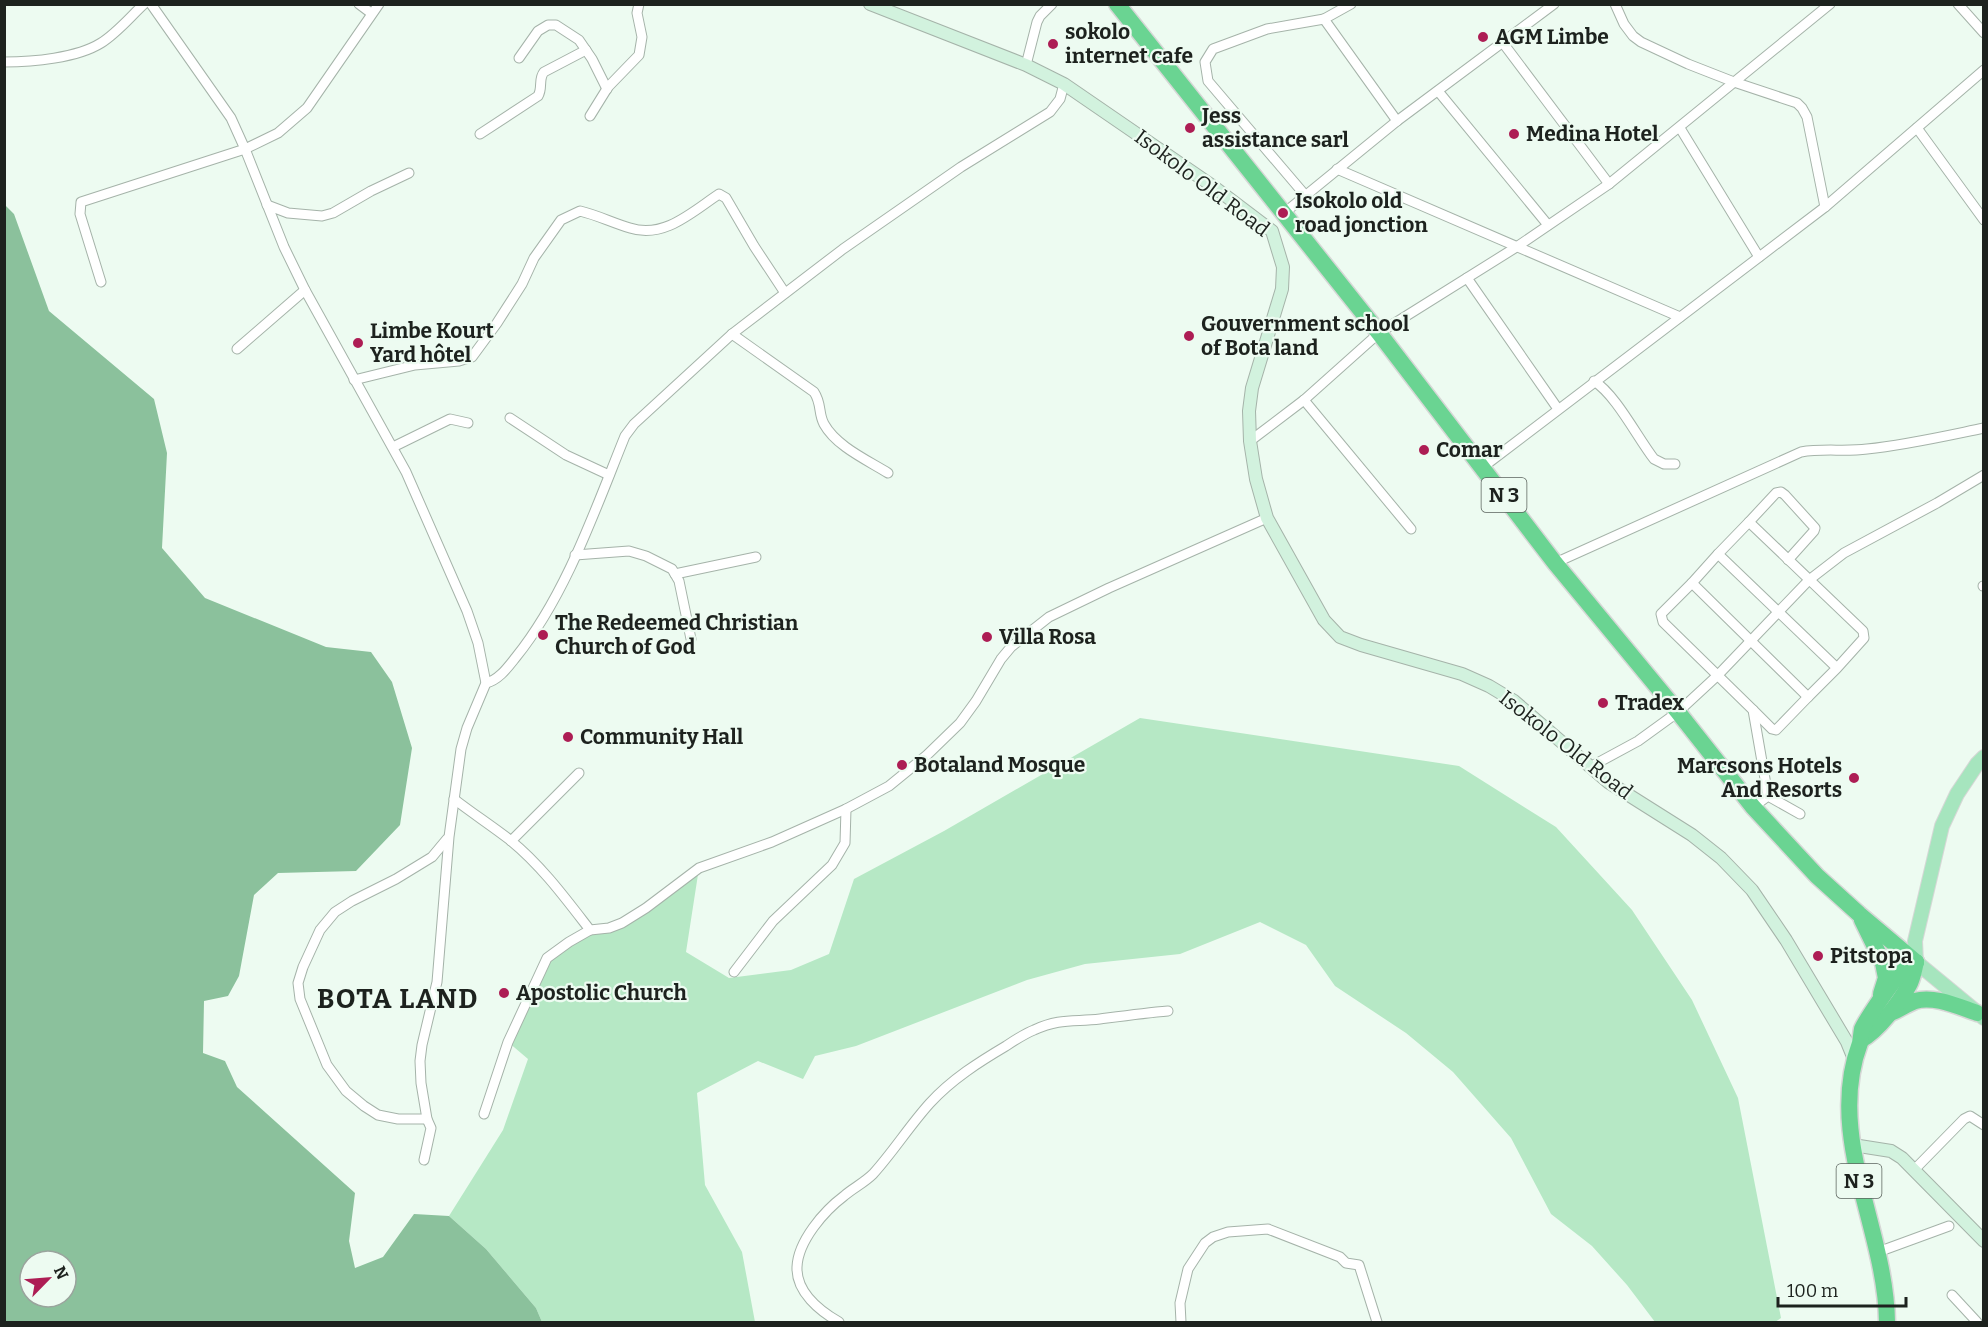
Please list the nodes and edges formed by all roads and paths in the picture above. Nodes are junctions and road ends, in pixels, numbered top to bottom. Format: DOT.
graph roads {
  1 [pos="144,4"];
  2 [pos="151,4"];
  3 [pos="359,4"];
  4 [pos="379,4"];
  5 [pos="639,4"];
  6 [pos="870,4"];
  7 [pos="1052,4"];
  8 [pos="1117,4"];
  9 [pos="1351,4"];
  10 [pos="1615,4"];
  11 [pos="1830,4"];
  12 [pos="1958,4"];
  13 [pos="1553,5"];
  14 [pos="371,13"];
  15 [pos="1324,19"];
  16 [pos="1983,33"];
  17 [pos="1503,43"];
  18 [pos="586,50"];
  19 [pos="519,58"];
  20 [pos="4,62"];
  21 [pos="1026,64"];
  22 [pos="1983,70"];
  23 [pos="1734,82"];
  24 [pos="1064,84"];
  25 [pos="607,89"];
  26 [pos="1438,91"];
  27 [pos="590,116"];
  28 [pos="1397,121"];
  29 [pos="1680,128"];
  30 [pos="1917,128"];
  31 [pos="480,134"];
  32 [pos="245,149"];
  33 [pos="1337,169"];
  34 [pos="409,173"];
  35 [pos="1609,184"];
  36 [pos="1305,195"];
  37 [pos="267,205"];
  38 [pos="1825,207"];
  39 [pos="1287,218"];
  40 [pos="1983,220"];
  41 [pos="1548,225"];
  42 [pos="1272,231"];
  43 [pos="1518,246"];
  44 [pos="1759,257"];
  45 [pos="1467,278"];
  46 [pos="101,282"];
  47 [pos="305,290"];
  48 [pos="785,293"];
  49 [pos="1680,317"];
  50 [pos="1379,333"];
  51 [pos="732,334"];
  52 [pos="237,349"];
  53 [pos="354,380"];
  54 [pos="1594,381"];
  55 [pos="1304,400"];
  56 [pos="1558,409"];
  57 [pos="510,418"];
  58 [pos="468,423"];
  59 [pos="1983,428"];
  60 [pos="1250,441"];
  61 [pos="393,447"];
  62 [pos="1674,464"];
  63 [pos="1483,466"];
  64 [pos="888,473"];
  65 [pos="609,475"];
  66 [pos="1983,476"];
  67 [pos="1267,518"];
  68 [pos="1749,522"];
  69 [pos="1411,529"];
  70 [pos="1718,554"];
  71 [pos="575,555"];
  72 [pos="756,557"];
  73 [pos="1788,560"];
  74 [pos="1555,563"];
  75 [pos="675,574"];
  76 [pos="1809,580"];
  77 [pos="1692,583"];
  78 [pos="1778,610"];
  79 [pos="691,639"];
  80 [pos="1751,639"];
  81 [pos="1837,668"];
  82 [pos="1719,675"];
  83 [pos="486,683"];
  84 [pos="1808,697"];
  85 [pos="1753,710"];
  86 [pos="1678,712"];
  87 [pos="1983,757"];
  88 [pos="1590,767"];
  89 [pos="579,773"];
  90 [pos="1768,796"];
  91 [pos="454,799"];
  92 [pos="1753,807"];
  93 [pos="846,809"];
  94 [pos="1800,814"];
  95 [pos="448,837"];
  96 [pos="511,841"];
  97 [pos="1859,914"];
  98 [pos="590,930"];
  99 [pos="1916,962"];
  100 [pos="734,972"];
  101 [pos="1884,1010"];
  102 [pos="1168,1011"];
  103 [pos="1980,1016"];
  104 [pos="1854,1059"];
  105 [pos="484,1114"];
  106 [pos="427,1119"];
  107 [pos="1983,1125"];
  108 [pos="1853,1145"];
  109 [pos="424,1160"];
  110 [pos="1914,1170"];
  111 [pos="1949,1226"];
  112 [pos="1983,1240"];
  113 [pos="1878,1252"];
  114 [pos="1952,1294"];
  115 [pos="839,1323"];
  116 [pos="1181,1323"];
  117 [pos="1377,1323"];
  118 [pos="1887,1323"];
  119 [pos="1977,1323"];
  1 -- 20 [label="street"];
  2 -- 32 [label="street"];
  3 -- 14 [label="street"];
  4 -- 14 [label="street"];
  5 -- 25 [label="street"];
  6 -- 21 [label="street, Isokolo Old Road"];
  7 -- 21 [label="street"];
  8 -- 39 [label="highway, N 3"];
  9 -- 15 [label="street"];
  10 -- 23 [label="street"];
  11 -- 23 [label="street"];
  12 -- 16 [label="street"];
  13 -- 17 [label="street"];
  14 -- 32 [label="street"];
  15 -- 28 [label="street"];
  15 -- 36 [label="street"];
  17 -- 26 [label="street"];
  17 -- 35 [label="street"];
  18 -- 19 [label="street"];
  18 -- 25 [label="street"];
  18 -- 31 [label="street"];
  21 -- 24 [label="street, Isokolo Old Road"];
  22 -- 30 [label="street"];
  23 -- 29 [label="street"];
  23 -- 38 [label="street"];
  24 -- 42 [label="street, Isokolo Old Road"];
  24 -- 48 [label="street"];
  25 -- 27 [label="street"];
  26 -- 28 [label="street"];
  26 -- 41 [label="street"];
  28 -- 33 [label="street"];
  29 -- 35 [label="street"];
  29 -- 44 [label="street"];
  30 -- 38 [label="street"];
  30 -- 40 [label="street"];
  32 -- 37 [label="street"];
  32 -- 46 [label="street"];
  33 -- 36 [label="street"];
  33 -- 43 [label="street"];
  34 -- 37 [label="street"];
  35 -- 41 [label="street"];
  36 -- 39 [label="street"];
  37 -- 47 [label="street"];
  38 -- 44 [label="street"];
  39 -- 42 [label="street"];
  39 -- 50 [label="highway, N 3"];
  41 -- 43 [label="street"];
  42 -- 60 [label="street, Isokolo Old Road"];
  43 -- 45 [label="street"];
  43 -- 49 [label="street"];
  44 -- 49 [label="street"];
  45 -- 50 [label="street"];
  45 -- 56 [label="street"];
  47 -- 52 [label="street"];
  47 -- 53 [label="street"];
  48 -- 51 [label="street"];
  48 -- 53 [label="street"];
  49 -- 54 [label="street"];
  50 -- 55 [label="street"];
  50 -- 63 [label="highway, N 3"];
  51 -- 64 [label="street"];
  51 -- 65 [label="street"];
  53 -- 61 [label="street"];
  54 -- 56 [label="street"];
  54 -- 62 [label="street"];
  55 -- 60 [label="street"];
  55 -- 69 [label="street"];
  56 -- 63 [label="street"];
  57 -- 65 [label="street"];
  58 -- 61 [label="street"];
  59 -- 74 [label="street"];
  60 -- 67 [label="street, Isokolo Old Road"];
  61 -- 83 [label="street"];
  63 -- 74 [label="highway, N 3"];
  65 -- 71 [label="street"];
  66 -- 76 [label="street"];
  67 -- 88 [label="street, Isokolo Old Road"];
  67 -- 93 [label="street"];
  68 -- 70 [label="street"];
  68 -- 73 [label="street"];
  68 -- 73 [label="street"];
  70 -- 77 [label="street"];
  70 -- 78 [label="street"];
  71 -- 75 [label="street"];
  71 -- 83 [label="street"];
  72 -- 75 [label="street"];
  73 -- 76 [label="street"];
  74 -- 86 [label="highway, N 3"];
  75 -- 79 [label="street"];
  76 -- 78 [label="street"];
  76 -- 81 [label="street"];
  77 -- 80 [label="street"];
  77 -- 82 [label="street"];
  78 -- 80 [label="street"];
  78 -- 81 [label="street"];
  80 -- 82 [label="street"];
  80 -- 84 [label="street"];
  81 -- 84 [label="street"];
  82 -- 85 [label="street"];
  82 -- 86 [label="street"];
  83 -- 91 [label="street"];
  84 -- 85 [label="street"];
  85 -- 90 [label="street"];
  86 -- 88 [label="street"];
  86 -- 92 [label="highway, N 3"];
  87 -- 99 [label="main road"];
  88 -- 104 [label="street, Isokolo Old Road"];
  89 -- 96 [label="street"];
  90 -- 92 [label="street"];
  90 -- 94 [label="street"];
  91 -- 95 [label="street"];
  91 -- 96 [label="street"];
  92 -- 97 [label="highway, N 3"];
  93 -- 98 [label="street"];
  93 -- 100 [label="street"];
  95 -- 106 [label="street"];
  95 -- 106 [label="street"];
  96 -- 98 [label="street"];
  97 -- 99 [label="highway, N 3"];
  97 -- 101 [label="highway"];
  98 -- 105 [label="street"];
  99 -- 101 [label="highway, N 3"];
  99 -- 103 [label="main road"];
  101 -- 103 [label="highway"];
  101 -- 104 [label="highway, N 3"];
  102 -- 115 [label="street"];
  104 -- 108 [label="highway, N 3"];
  106 -- 109 [label="street"];
  107 -- 110 [label="street"];
  108 -- 110 [label="street"];
  108 -- 113 [label="highway, N 3"];
  110 -- 112 [label="street"];
  111 -- 113 [label="street"];
  113 -- 118 [label="highway, N 3"];
  114 -- 119 [label="street"];
  116 -- 117 [label="street"];
}
